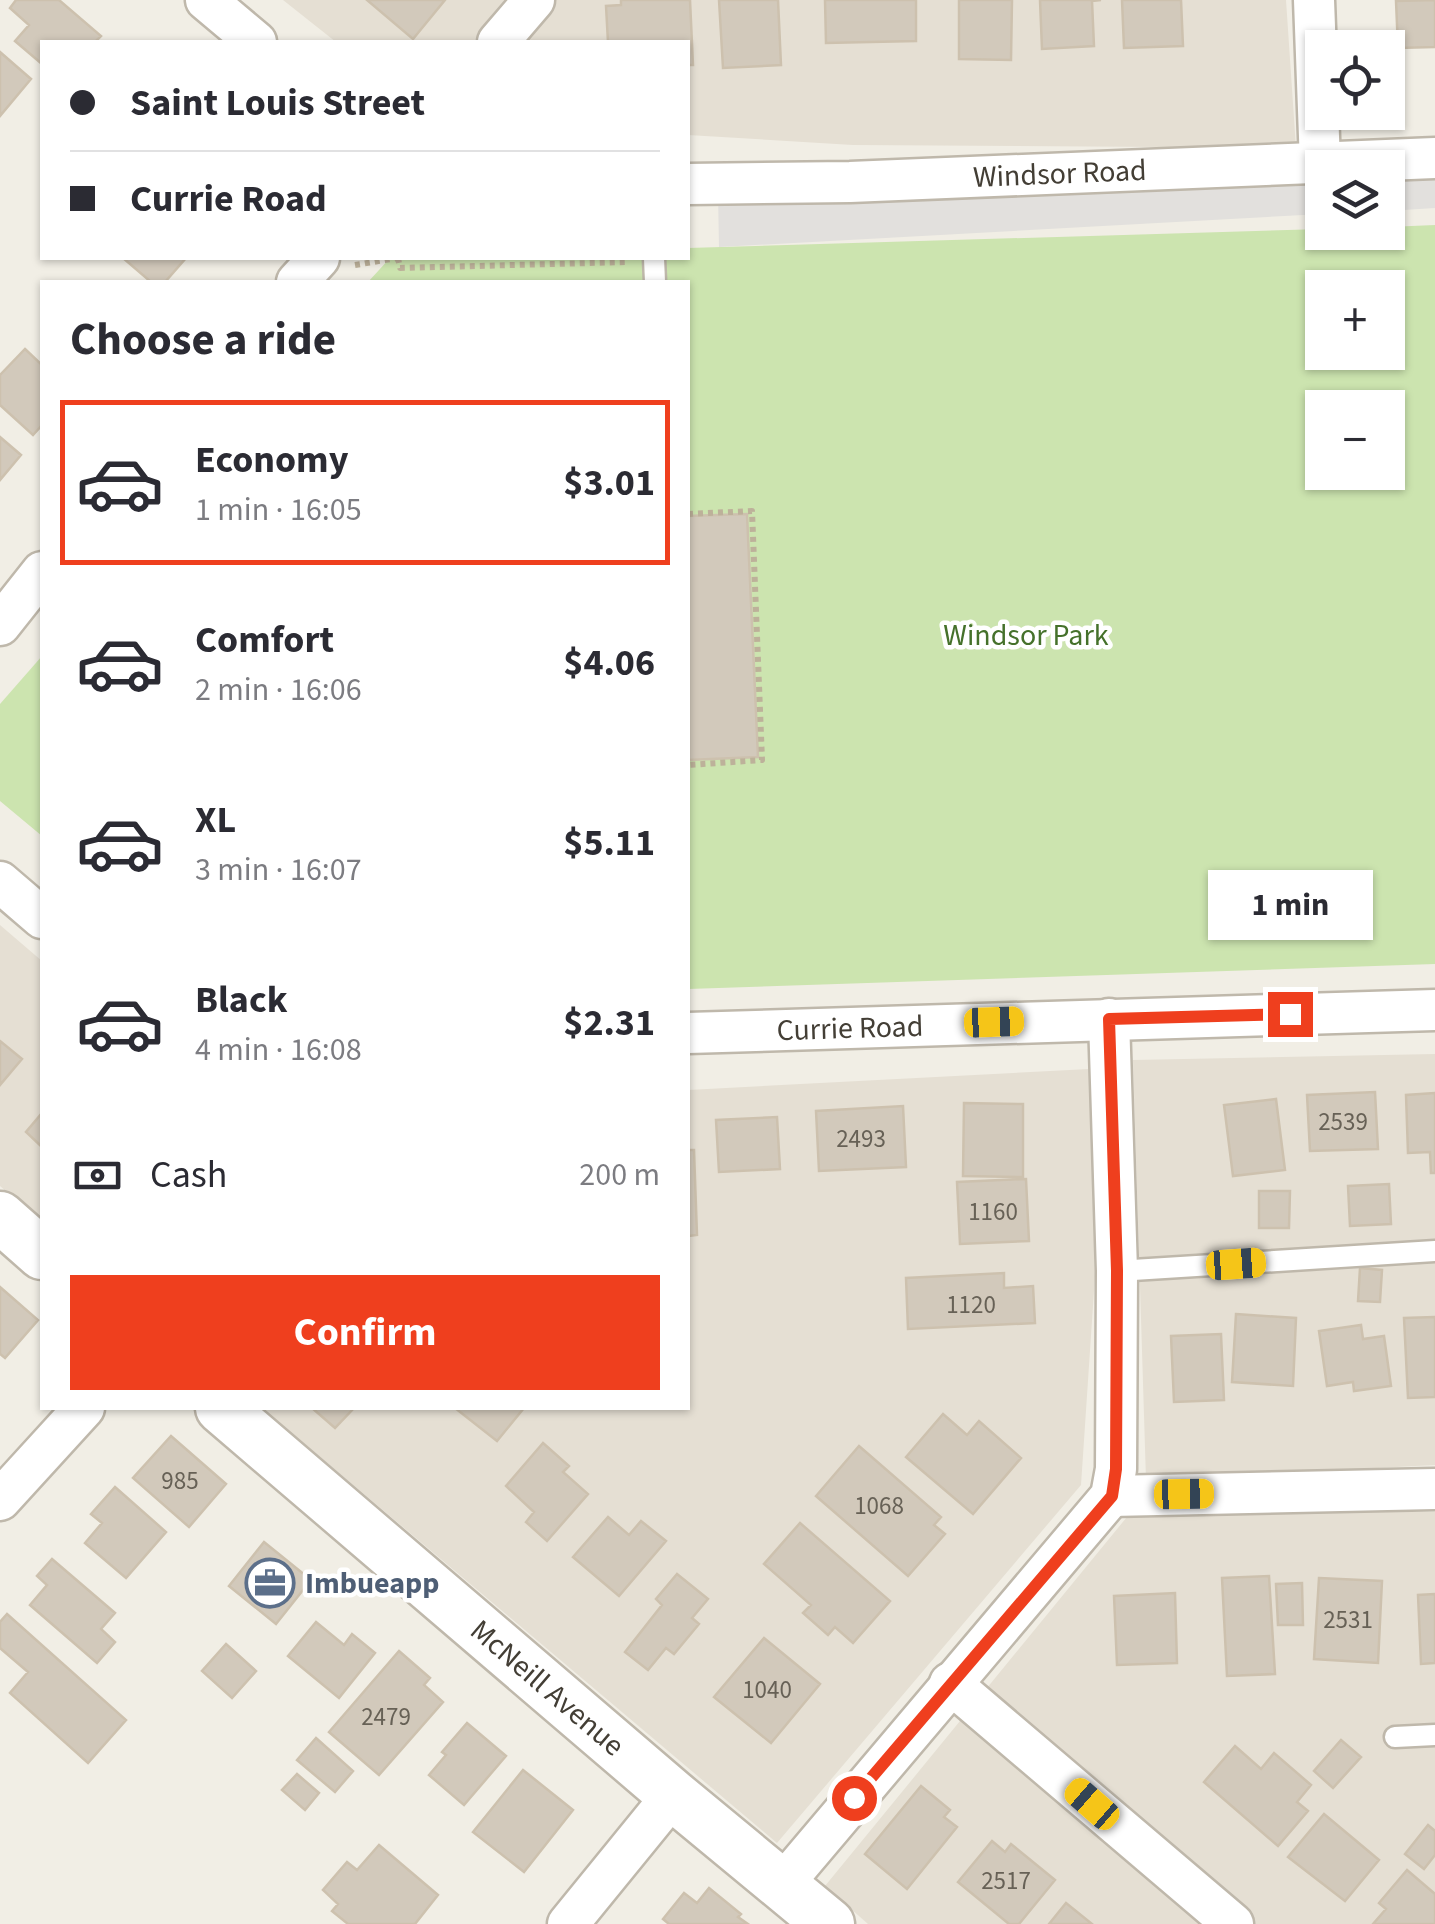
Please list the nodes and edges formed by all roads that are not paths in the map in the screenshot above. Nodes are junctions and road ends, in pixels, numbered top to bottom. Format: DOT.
graph roads {
  1 [pos="206,0"];
  2 [pos="534,0"];
  3 [pos="1314,0"];
  4 [pos="254,40"];
  5 [pos="500,40"];
  6 [pos="1319,150"];
  7 [pos="1435,158"];
  8 [pos="1405,160"];
  9 [pos="1305,165"];
  10 [pos="690,184"];
  11 [pos="332,262"];
  12 [pos="300,280"];
  13 [pos="40,575"];
  14 [pos="0,625"];
  15 [pos="0,882"];
  16 [pos="40,916"];
  17 [pos="1435,1010"];
  18 [pos="1109,1019"];
  19 [pos="690,1033"];
  20 [pos="0,1217"];
  21 [pos="1435,1251"];
  22 [pos="40,1252"];
  23 [pos="1117,1271"];
  24 [pos="82,1410"];
  25 [pos="223,1410"];
  26 [pos="1435,1489"];
  27 [pos="1112,1496"];
  28 [pos="0,1500"];
  29 [pos="950,1683"];
  30 [pos="1435,1735"];
  31 [pos="1395,1737"];
  32 [pos="674,1795"];
  33 [pos="782,1885"];
  34 [pos="568,1924"];
  35 [pos="830,1924"];
  36 [pos="1233,1924"];
  1 -- 4 [label="street"];
  2 -- 5 [label="street"];
  3 -- 6 [label="street"];
  7 -- 8 [label="street, Windsor Road"];
  9 -- 10 [label="street, Windsor Road"];
  11 -- 12 [label="street"];
  13 -- 14 [label="street"];
  15 -- 16 [label="street"];
  17 -- 18 [label="street, Currie Road"];
  18 -- 19 [label="street, Currie Road"];
  18 -- 23 [label="street"];
  20 -- 22 [label="street"];
  21 -- 23 [label="lane"];
  23 -- 27 [label="street"];
  24 -- 28 [label="street"];
  25 -- 32 [label="street, McNeill Avenue"];
  26 -- 27 [label="street"];
  27 -- 29 [label="street"];
  29 -- 33 [label="street"];
  29 -- 36 [label="street"];
  30 -- 31 [label="lane"];
  32 -- 33 [label="street, McNeill Avenue"];
  32 -- 34 [label="street"];
  33 -- 35 [label="street, McNeill Avenue"];
}
